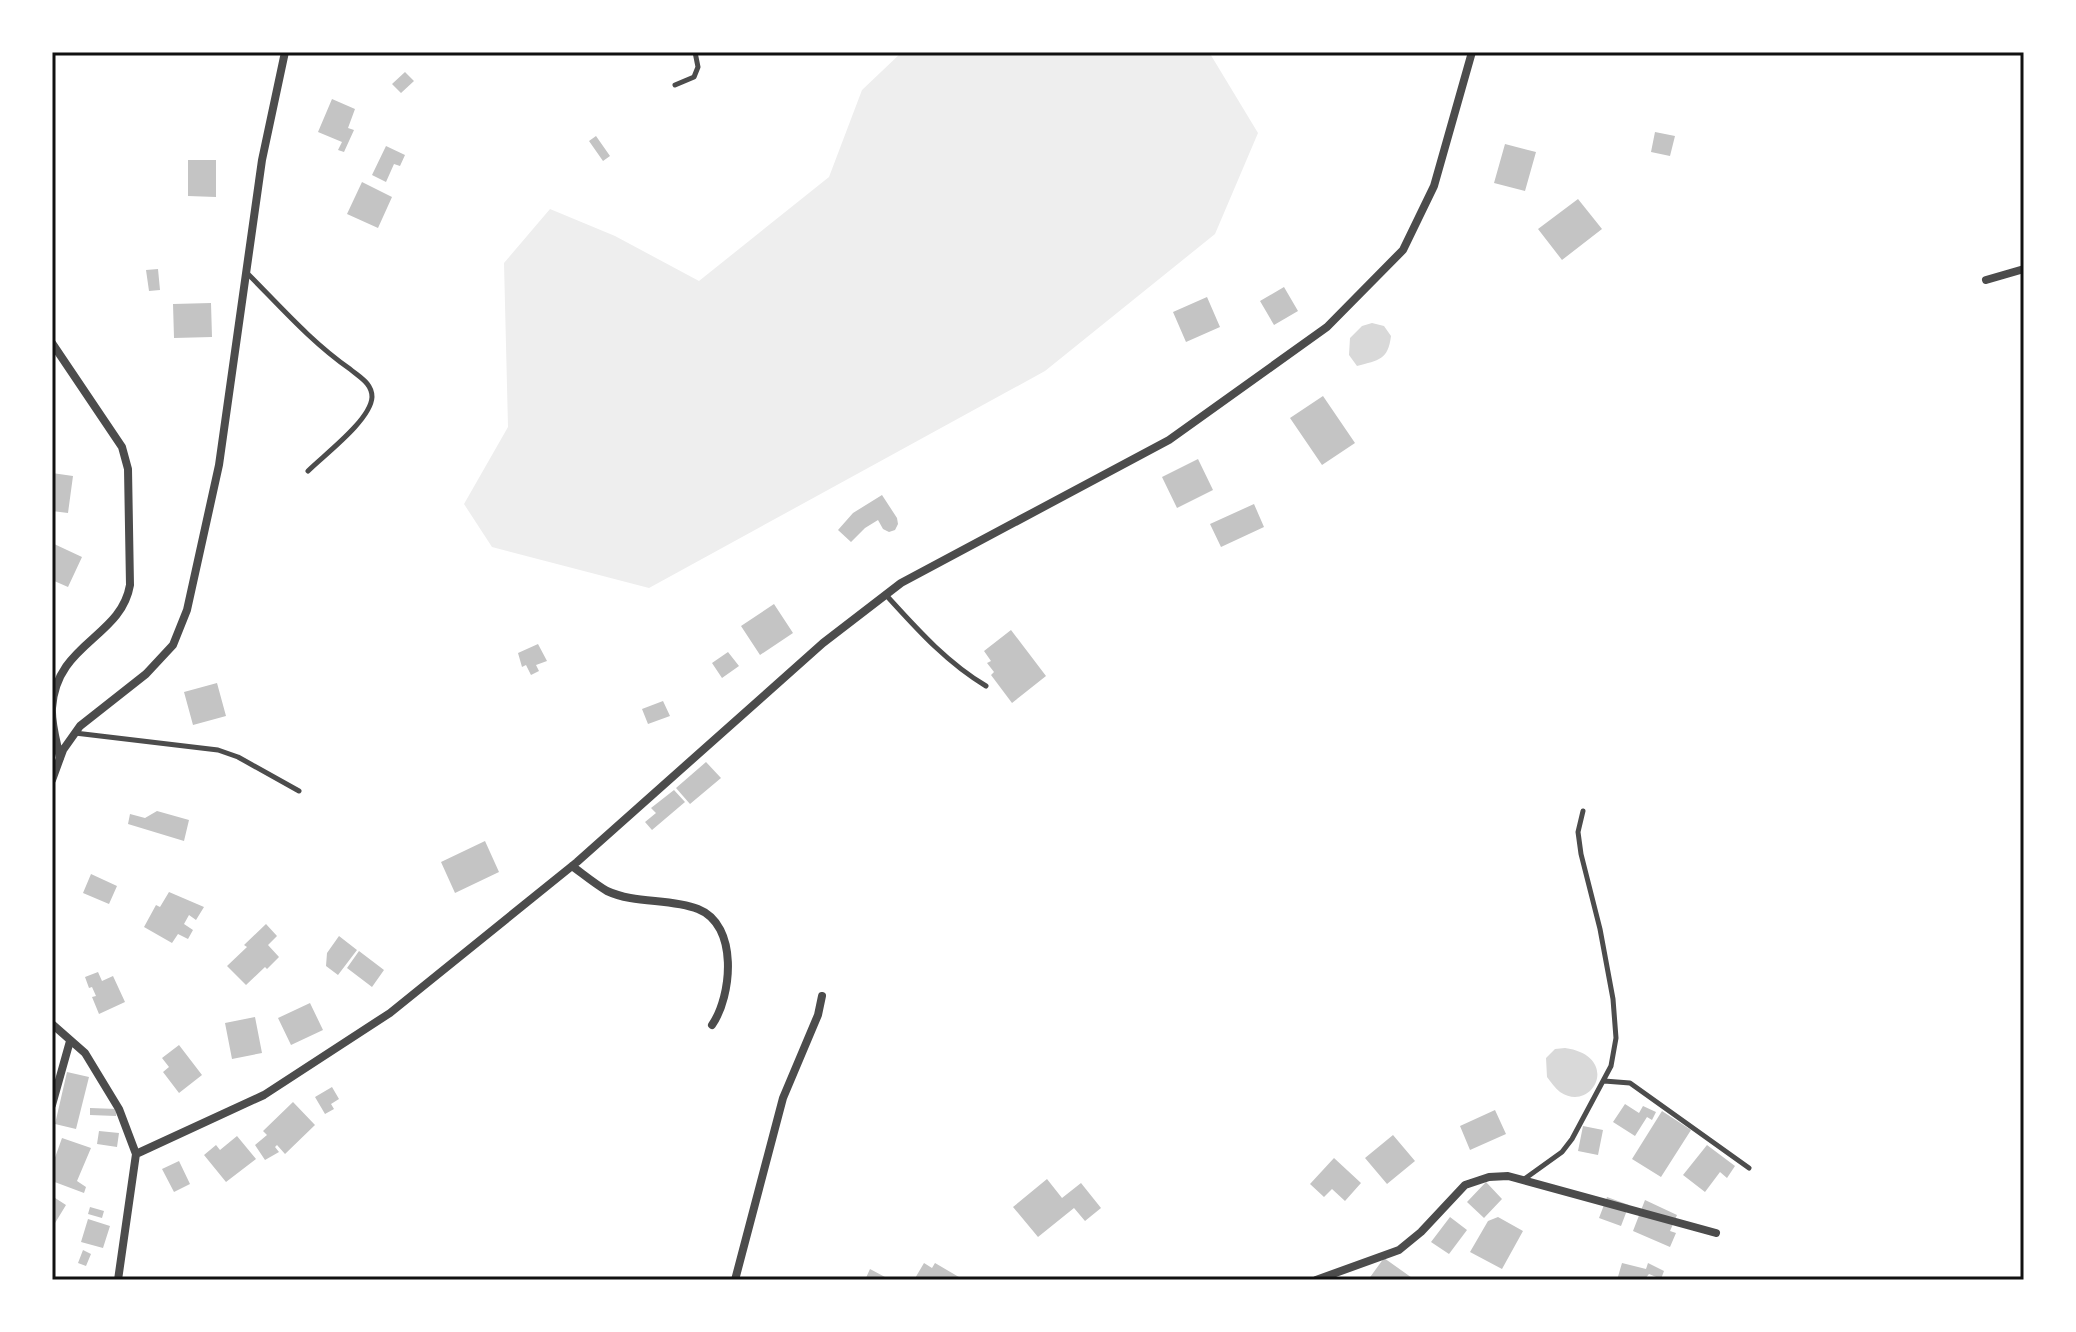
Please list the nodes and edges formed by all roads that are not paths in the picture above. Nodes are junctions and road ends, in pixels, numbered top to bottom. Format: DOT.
graph roads {
  1 [pos="285,52"];
  2 [pos="695,52"];
  3 [pos="1472,52"];
  4 [pos="675,85"];
  5 [pos="2024,269"];
  6 [pos="245,271"];
  7 [pos="1986,280"];
  8 [pos="52,343"];
  9 [pos="308,471"];
  10 [pos="886,595"];
  11 [pos="986,686"];
  12 [pos="75,733"];
  13 [pos="60,759"];
  14 [pos="52,780"];
  15 [pos="299,791"];
  16 [pos="1583,811"];
  17 [pos="572,866"];
  18 [pos="822,996"];
  19 [pos="52,1024"];
  20 [pos="712,1025"];
  21 [pos="70,1041"];
  22 [pos="1604,1081"];
  23 [pos="52,1105"];
  24 [pos="136,1154"];
  25 [pos="1749,1168"];
  26 [pos="1522,1180"];
  27 [pos="1716,1233"];
  28 [pos="118,1280"];
  29 [pos="735,1280"];
  30 [pos="1316,1280"];
  1 -- 6 [label="street"];
  2 -- 4 [label="lane"];
  3 -- 10 [label="street"];
  5 -- 7 [label="street"];
  6 -- 9 [label="lane"];
  6 -- 12 [label="street"];
  8 -- 13 [label="street"];
  10 -- 11 [label="lane"];
  10 -- 17 [label="street"];
  12 -- 13 [label="street"];
  12 -- 15 [label="lane"];
  13 -- 14 [label="street"];
  16 -- 22 [label="lane"];
  17 -- 20 [label="street"];
  17 -- 24 [label="street"];
  18 -- 29 [label="street"];
  19 -- 21 [label="street"];
  21 -- 23 [label="street"];
  21 -- 24 [label="street"];
  22 -- 25 [label="lane"];
  22 -- 26 [label="lane"];
  24 -- 28 [label="street"];
  26 -- 27 [label="street"];
  26 -- 30 [label="street"];
}
